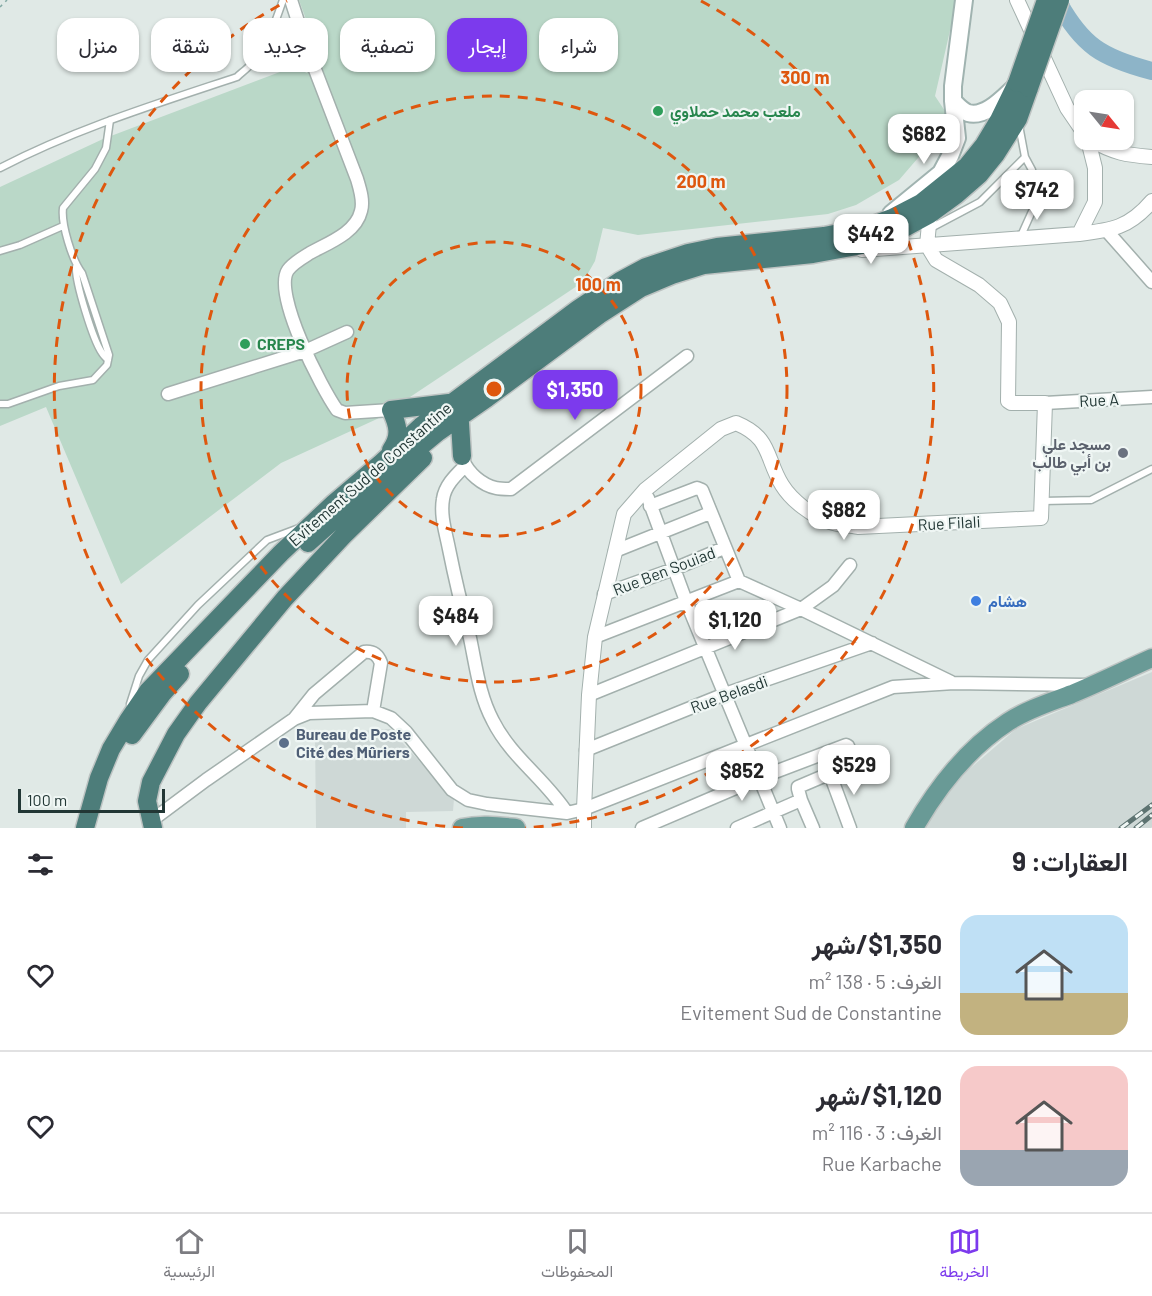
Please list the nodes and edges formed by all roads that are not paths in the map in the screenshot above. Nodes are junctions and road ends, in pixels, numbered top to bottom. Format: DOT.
graph roads {
  1 [pos="283,0"];
  2 [pos="291,0"];
  3 [pos="964,0"];
  4 [pos="1017,0"];
  5 [pos="1046,0"];
  6 [pos="1060,0"];
  7 [pos="1020,86"];
  8 [pos="952,101"];
  9 [pos="1074,118"];
  10 [pos="1018,119"];
  11 [pos="110,120"];
  12 [pos="1092,150"];
  13 [pos="1109,150"];
  14 [pos="1025,157"];
  15 [pos="1152,157"];
  16 [pos="0,168"];
  17 [pos="1152,201"];
  18 [pos="885,220"];
  19 [pos="929,222"];
  20 [pos="63,226"];
  21 [pos="1106,230"];
  22 [pos="1079,234"];
  23 [pos="1020,238"];
  24 [pos="927,246"];
  25 [pos="0,251"];
  26 [pos="813,254"];
  27 [pos="1152,282"];
  28 [pos="347,332"];
  29 [pos="305,351"];
  30 [pos="687,356"];
  31 [pos="168,394"];
  32 [pos="1152,397"];
  33 [pos="487,398"];
  34 [pos="450,403"];
  35 [pos="1045,403"];
  36 [pos="0,404"];
  37 [pos="391,410"];
  38 [pos="460,423"];
  39 [pos="440,442"];
  40 [pos="463,461"];
  41 [pos="381,463"];
  42 [pos="1152,469"];
  43 [pos="645,490"];
  44 [pos="1042,501"];
  45 [pos="650,506"];
  46 [pos="710,513"];
  47 [pos="660,534"];
  48 [pos="724,548"];
  49 [pos="615,550"];
  50 [pos="850,565"];
  51 [pos="674,569"];
  52 [pos="739,581"];
  53 [pos="604,594"];
  54 [pos="686,602"];
  55 [pos="801,609"];
  56 [pos="595,637"];
  57 [pos="872,643"];
  58 [pos="705,647"];
  59 [pos="1152,658"];
  60 [pos="954,683"];
  61 [pos="1093,685"];
  62 [pos="725,694"];
  63 [pos="589,695"];
  64 [pos="373,711"];
  65 [pos="294,719"];
  66 [pos="744,744"];
  67 [pos="586,750"];
  68 [pos="830,774"];
  69 [pos="759,778"];
  70 [pos="801,800"];
  71 [pos="584,809"];
  72 [pos="773,812"];
  73 [pos="567,813"];
  74 [pos="152,825"];
  75 [pos="85,828"];
  76 [pos="95,828"];
  77 [pos="462,828"];
  78 [pos="516,828"];
  79 [pos="584,828"];
  80 [pos="642,828"];
  81 [pos="737,828"];
  82 [pos="780,828"];
  83 [pos="813,828"];
  84 [pos="850,828"];
  85 [pos="910,828"];
  1 -- 11 [label="lane"];
  2 -- 29 [label="street"];
  3 -- 8 [label="main road"];
  4 -- 9 [label="street"];
  5 -- 7 [label="highway, bridge"];
  6 -- 7 [label="highway, bridge"];
  7 -- 8 [label="main road"];
  7 -- 10 [label="highway, Evitement Sud de Constantine"];
  7 -- 18 [label="highway, Evitement Sud de Constantine"];
  8 -- 18 [label="main road"];
  10 -- 14 [label="lane"];
  10 -- 19 [label="highway, Evitement Sud de Constantine"];
  11 -- 16 [label="lane"];
  11 -- 20 [label="lane"];
  12 -- 22 [label="street"];
  13 -- 15 [label="street"];
  14 -- 19 [label="lane"];
  14 -- 23 [label="lane"];
  17 -- 21 [label="street"];
  18 -- 34 [label="highway, Evitement Sud de Constantine"];
  19 -- 24 [label="street"];
  19 -- 26 [label="highway, Evitement Sud de Constantine"];
  20 -- 25 [label="lane"];
  20 -- 36 [label="lane"];
  21 -- 22 [label="street"];
  21 -- 27 [label="street"];
  22 -- 23 [label="street"];
  23 -- 24 [label="street"];
  24 -- 26 [label="street"];
  24 -- 35 [label="street"];
  26 -- 33 [label="highway, Evitement Sud de Constantine"];
  28 -- 29 [label="street"];
  29 -- 31 [label="street"];
  29 -- 37 [label="street"];
  30 -- 40 [label="street"];
  32 -- 35 [label="street, Rue A"];
  33 -- 38 [label="highway"];
  33 -- 76 [label="highway, Evitement Sud de Constantine"];
  34 -- 37 [label="highway"];
  34 -- 41 [label="highway, Evitement Sud de Constantine"];
  35 -- 44 [label="street"];
  37 -- 41 [label="highway"];
  38 -- 39 [label="highway"];
  38 -- 40 [label="highway"];
  39 -- 40 [label="highway"];
  39 -- 74 [label="highway"];
  40 -- 73 [label="street"];
  41 -- 75 [label="highway, Evitement Sud de Constantine"];
  42 -- 44 [label="lane"];
  43 -- 44 [label="street, Rue Filali"];
  43 -- 45 [label="street"];
  43 -- 49 [label="street, Rue Filali"];
  45 -- 46 [label="street"];
  45 -- 47 [label="street"];
  46 -- 47 [label="street"];
  46 -- 48 [label="street"];
  47 -- 49 [label="street"];
  47 -- 51 [label="street"];
  48 -- 51 [label="street, Rue Ben Souiad"];
  48 -- 52 [label="street"];
  49 -- 53 [label="street, Rue Filali"];
  50 -- 55 [label="street"];
  51 -- 53 [label="street, Rue Ben Souiad"];
  51 -- 54 [label="street"];
  52 -- 54 [label="street"];
  52 -- 55 [label="street"];
  53 -- 56 [label="street, Rue Filali"];
  54 -- 56 [label="street"];
  54 -- 58 [label="street"];
  55 -- 57 [label="street"];
  55 -- 58 [label="street"];
  56 -- 63 [label="street, Rue Filali"];
  57 -- 60 [label="street"];
  57 -- 62 [label="street, Rue Belasdi"];
  58 -- 62 [label="street"];
  58 -- 63 [label="street"];
  59 -- 61 [label="main road"];
  60 -- 61 [label="street"];
  60 -- 66 [label="street"];
  61 -- 85 [label="main road"];
  62 -- 66 [label="street"];
  62 -- 67 [label="street, Rue Belasdi"];
  63 -- 67 [label="street, Rue Filali"];
  64 -- 65 [label="street"];
  64 -- 65 [label="street"];
  64 -- 73 [label="street"];
  65 -- 74 [label="street"];
  66 -- 69 [label="street"];
  66 -- 71 [label="street"];
  67 -- 71 [label="street, Rue Filali"];
  68 -- 69 [label="street"];
  68 -- 70 [label="street"];
  68 -- 84 [label="street"];
  69 -- 72 [label="street"];
  69 -- 80 [label="street"];
  70 -- 72 [label="street"];
  70 -- 83 [label="street"];
  71 -- 73 [label="street"];
  71 -- 79 [label="street, Rue Filali"];
  72 -- 81 [label="street"];
  72 -- 82 [label="street"];
  77 -- 78 [label="main road"];
}
